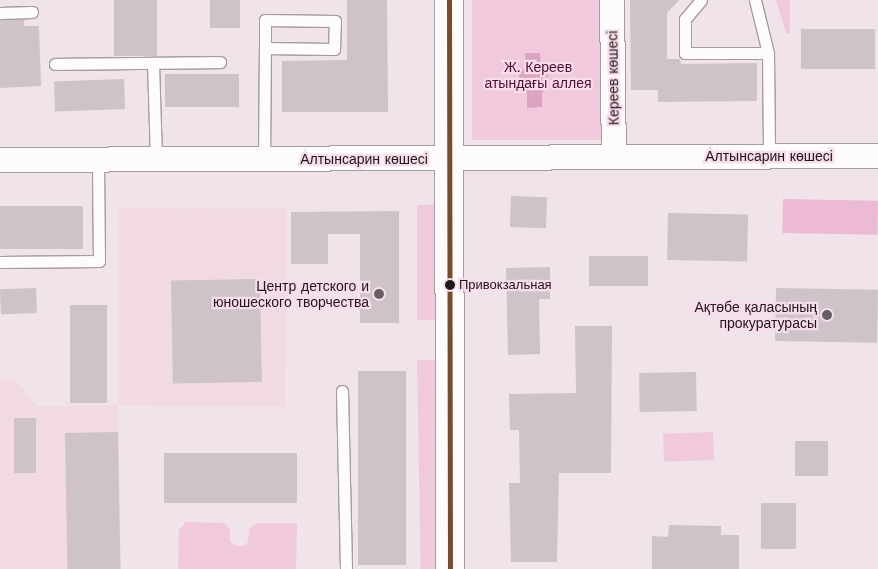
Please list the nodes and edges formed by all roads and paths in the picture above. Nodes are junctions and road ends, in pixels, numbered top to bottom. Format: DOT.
graph roads {
  1 [pos="449,0"];
  2 [pos="612,0"];
  3 [pos="701,0"];
  4 [pos="755,0"];
  5 [pos="32,12"];
  6 [pos="0,13"];
  7 [pos="265,48"];
  8 [pos="768,52"];
  9 [pos="220,62"];
  10 [pos="153,63"];
  11 [pos="55,64"];
  12 [pos="614,156"];
  13 [pos="769,156"];
  14 [pos="878,156"];
  15 [pos="264,159"];
  16 [pos="448,159"];
  17 [pos="0,160"];
  18 [pos="98,160"];
  19 [pos="156,160"];
  20 [pos="0,262"];
  21 [pos="342,391"];
  22 [pos="346,569"];
  23 [pos="450,569"];
  1 -- 16 [label="street"];
  2 -- 12 [label="street, Кереев көшесі"];
  3 -- 8 [label="lane"];
  4 -- 8 [label="lane"];
  5 -- 6 [label="lane"];
  7 -- 7 [label="lane"];
  7 -- 15 [label="lane"];
  8 -- 13 [label="lane"];
  9 -- 10 [label="lane"];
  10 -- 11 [label="lane"];
  10 -- 19 [label="lane"];
  12 -- 13 [label="street, Алтынсарин көшесі"];
  12 -- 16 [label="street, Алтынсарин көшесі"];
  13 -- 14 [label="street, Алтынсарин көшесі"];
  15 -- 16 [label="street, Алтынсарин көшесі"];
  15 -- 19 [label="street, Алтынсарин көшесі"];
  16 -- 23 [label="street"];
  17 -- 18 [label="street, Алтынсарин көшесі"];
  18 -- 19 [label="street, Алтынсарин көшесі"];
  18 -- 20 [label="lane"];
  21 -- 22 [label="lane"];
}
